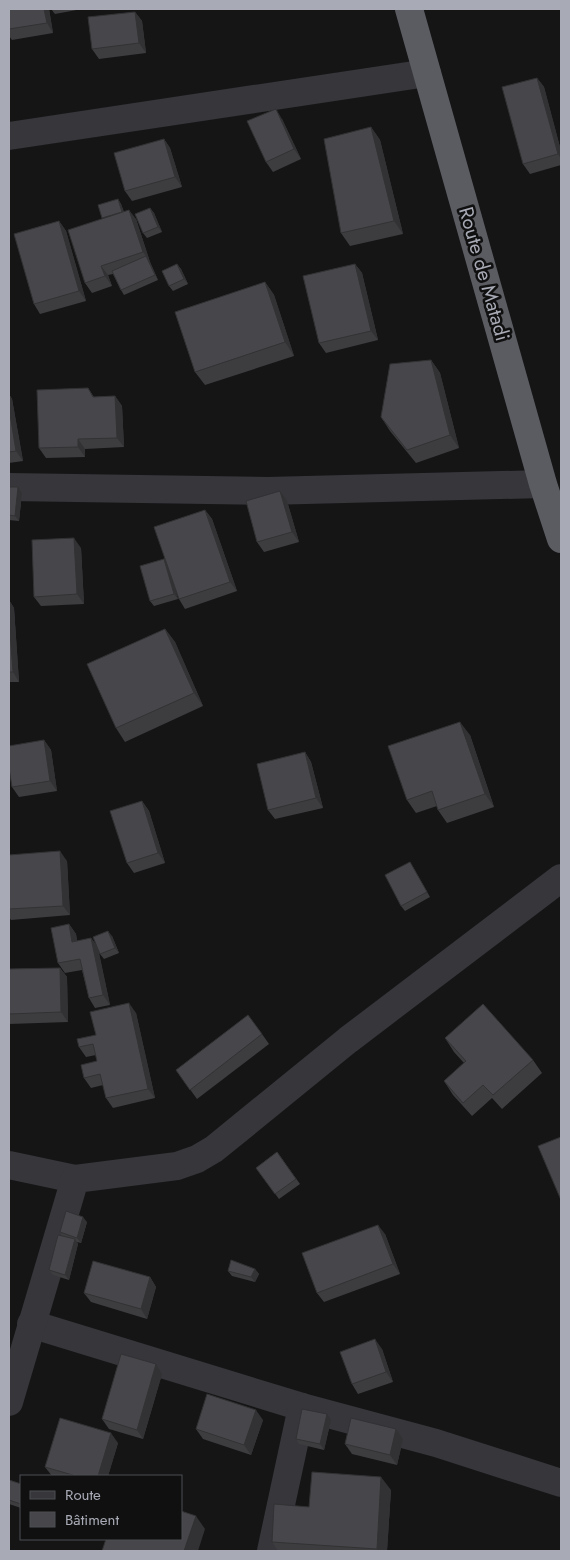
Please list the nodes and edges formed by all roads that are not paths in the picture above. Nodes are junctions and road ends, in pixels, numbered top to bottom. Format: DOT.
graph roads {
  1 [pos="409,9"];
  2 [pos="428,73"];
  3 [pos="9,136"];
  4 [pos="543,484"];
  5 [pos="9,487"];
  6 [pos="561,539"];
  7 [pos="561,878"];
  8 [pos="9,1165"];
  9 [pos="75,1179"];
  10 [pos="31,1324"];
  11 [pos="9,1402"];
  12 [pos="302,1407"];
  13 [pos="561,1483"];
  14 [pos="271,1551"];
  1 -- 2 [label="highway, Route de Matadi"];
  2 -- 3 [label="street"];
  2 -- 4 [label="highway, Route de Matadi"];
  4 -- 5 [label="street"];
  4 -- 6 [label="highway, Route de Matadi"];
  7 -- 9 [label="street"];
  8 -- 9 [label="street"];
  9 -- 10 [label="street"];
  10 -- 11 [label="street"];
  10 -- 12 [label="street"];
  12 -- 13 [label="street"];
  12 -- 14 [label="street"];
}
